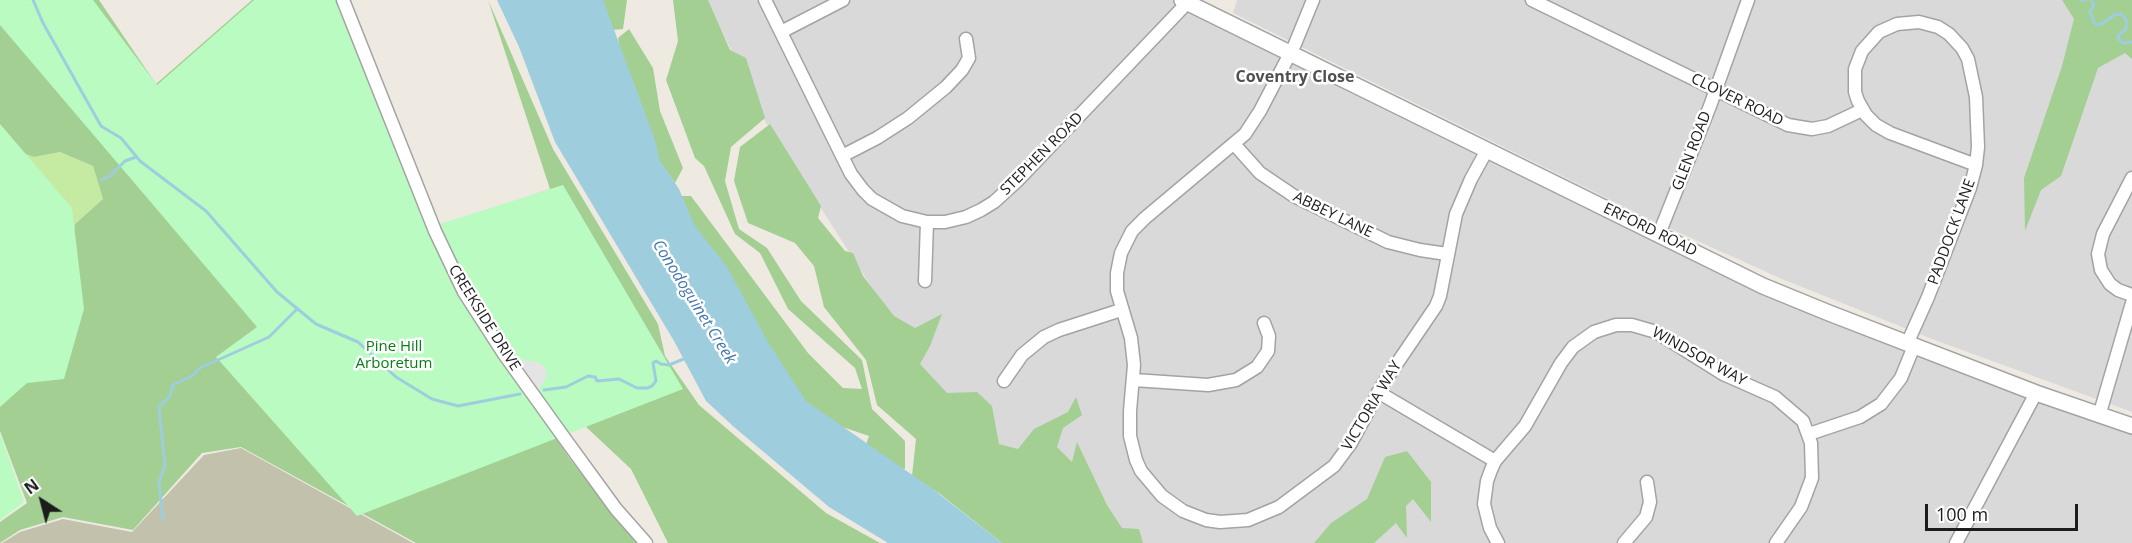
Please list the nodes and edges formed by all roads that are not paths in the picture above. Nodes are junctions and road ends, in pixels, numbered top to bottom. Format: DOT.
graph roads {
  1 [pos="343,0"];
  2 [pos="765,0"];
  3 [pos="843,0"];
  4 [pos="1313,0"];
  5 [pos="1532,0"];
  6 [pos="1748,0"];
  7 [pos="1185,1"];
  8 [pos="781,32"];
  9 [pos="966,39"];
  10 [pos="1290,53"];
  11 [pos="1715,90"];
  12 [pos="1862,110"];
  13 [pos="1234,144"];
  14 [pos="1487,150"];
  15 [pos="842,156"];
  16 [pos="1976,165"];
  17 [pos="2132,177"];
  18 [pos="927,222"];
  19 [pos="1659,234"];
  20 [pos="1447,254"];
  21 [pos="925,281"];
  22 [pos="2132,295"];
  23 [pos="2132,303"];
  24 [pos="1121,310"];
  25 [pos="1264,323"];
  26 [pos="1911,345"];
  27 [pos="1134,380"];
  28 [pos="1004,381"];
  29 [pos="1378,392"];
  30 [pos="2036,393"];
  31 [pos="2099,416"];
  32 [pos="2132,426"];
  33 [pos="1809,434"];
  34 [pos="1496,461"];
  35 [pos="1647,482"];
  36 [pos="646,543"];
  37 [pos="1497,543"];
  38 [pos="1624,543"];
  39 [pos="1776,543"];
  40 [pos="1956,543"];
  1 -- 36 [label="street, CREEKSIDE DRIVE"];
  2 -- 8 [label="street, STEPHEN ROAD"];
  3 -- 8 [label="street"];
  4 -- 10 [label="street"];
  5 -- 11 [label="street, CLOVER ROAD"];
  6 -- 11 [label="street, GLEN ROAD"];
  7 -- 10 [label="street, ERFORD ROAD"];
  7 -- 18 [label="street, STEPHEN ROAD"];
  8 -- 15 [label="street, STEPHEN ROAD"];
  9 -- 15 [label="street"];
  10 -- 13 [label="street, VICTORIA WAY"];
  10 -- 14 [label="street, ERFORD ROAD"];
  11 -- 12 [label="street, CLOVER ROAD"];
  11 -- 19 [label="street, GLEN ROAD"];
  12 -- 16 [label="street"];
  12 -- 16 [label="street, PADDOCK LANE"];
  13 -- 20 [label="street, ABBEY LANE"];
  13 -- 24 [label="street, VICTORIA WAY"];
  14 -- 19 [label="street, ERFORD ROAD"];
  14 -- 20 [label="street, VICTORIA WAY"];
  15 -- 18 [label="street, STEPHEN ROAD"];
  16 -- 26 [label="street, PADDOCK LANE"];
  17 -- 22 [label="street"];
  18 -- 21 [label="street"];
  19 -- 26 [label="street, ERFORD ROAD"];
  20 -- 29 [label="street, VICTORIA WAY"];
  23 -- 31 [label="street"];
  24 -- 27 [label="street, VICTORIA WAY"];
  24 -- 28 [label="street"];
  25 -- 27 [label="street"];
  26 -- 30 [label="street, ERFORD ROAD"];
  26 -- 33 [label="street, PADDOCK LANE"];
  27 -- 29 [label="street, VICTORIA WAY"];
  29 -- 34 [label="street"];
  30 -- 31 [label="street, ERFORD ROAD"];
  30 -- 40 [label="street"];
  31 -- 32 [label="street, ERFORD ROAD"];
  33 -- 34 [label="street, WINDSOR WAY"];
  33 -- 39 [label="street, WINDSOR WAY"];
  34 -- 37 [label="street, WINDSOR WAY"];
  35 -- 38 [label="street"];
}
